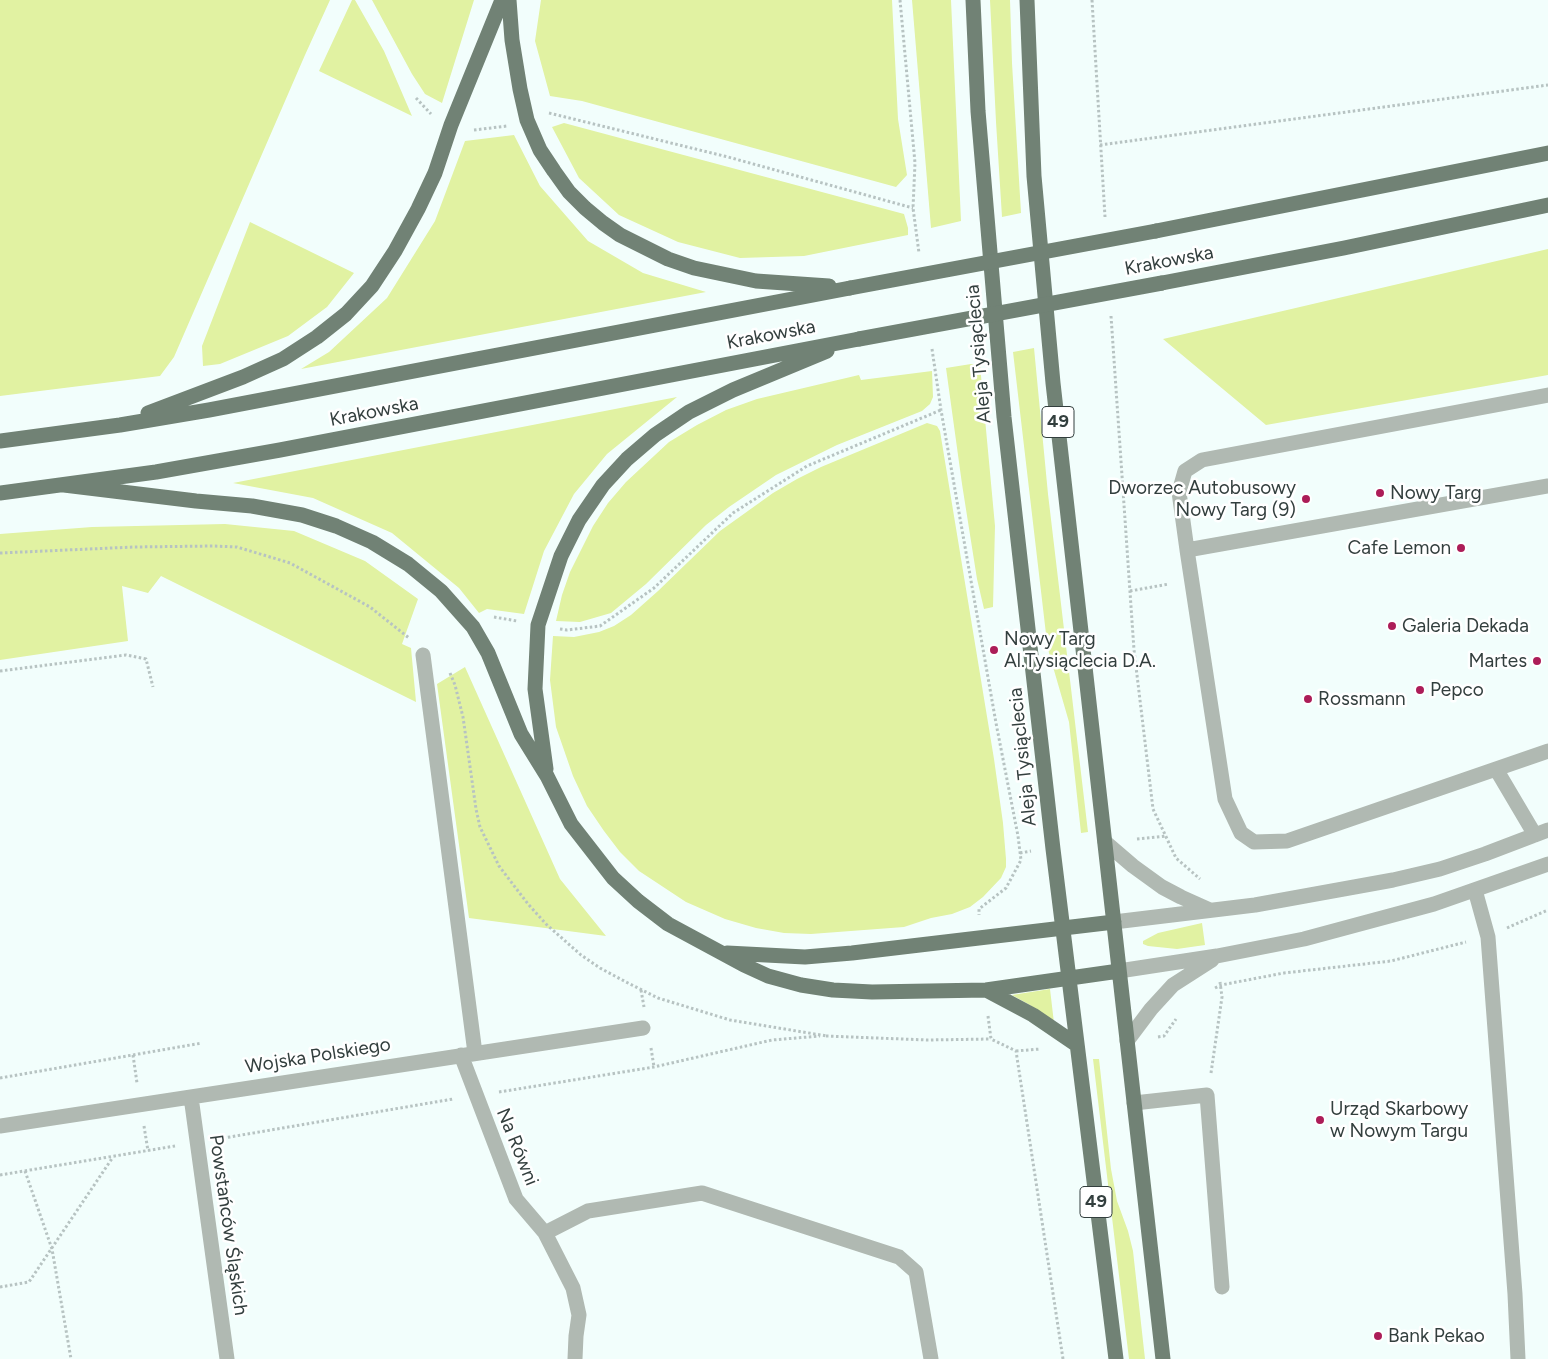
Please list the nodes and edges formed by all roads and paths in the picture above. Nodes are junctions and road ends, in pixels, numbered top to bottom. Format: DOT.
graph roads {
  1 [pos="502,0"];
  2 [pos="509,0"];
  3 [pos="900,0"];
  4 [pos="973,0"];
  5 [pos="1027,0"];
  6 [pos="1092,0"];
  7 [pos="1548,85"];
  8 [pos="416,98"];
  9 [pos="527,120"];
  10 [pos="451,125"];
  11 [pos="1100,145"];
  12 [pos="1548,153"];
  13 [pos="1548,205"];
  14 [pos="1105,224"];
  15 [pos="850,288"];
  16 [pos="1111,314"];
  17 [pos="859,338"];
  18 [pos="1548,395"];
  19 [pos="120,425"];
  20 [pos="0,441"];
  21 [pos="64,485"];
  22 [pos="1548,486"];
  23 [pos="0,493"];
  24 [pos="1187,550"];
  25 [pos="0,553"];
  26 [pos="1192,580"];
  27 [pos="1130,591"];
  28 [pos="538,625"];
  29 [pos="473,627"];
  30 [pos="429,652"];
  31 [pos="448,669"];
  32 [pos="0,671"];
  33 [pos="153,687"];
  34 [pos="1548,751"];
  35 [pos="1496,769"];
  36 [pos="547,776"];
  37 [pos="1542,832"];
  38 [pos="1105,842"];
  39 [pos="1548,864"];
  40 [pos="1475,890"];
  41 [pos="1548,910"];
  42 [pos="1211,911"];
  43 [pos="1114,922"];
  44 [pos="1063,927"];
  45 [pos="980,936"];
  46 [pos="1488,937"];
  47 [pos="723,952"];
  48 [pos="1217,956"];
  49 [pos="1119,971"];
  50 [pos="1069,978"];
  51 [pos="1221,984"];
  52 [pos="986,990"];
  53 [pos="642,1028"];
  54 [pos="827,1036"];
  55 [pos="1126,1041"];
  56 [pos="202,1043"];
  57 [pos="1077,1045"];
  58 [pos="468,1054"];
  59 [pos="0,1078"];
  60 [pos="1207,1096"];
  61 [pos="192,1097"];
  62 [pos="1134,1102"];
  63 [pos="0,1126"];
  64 [pos="113,1156"];
  65 [pos="25,1171"];
  66 [pos="545,1233"];
  67 [pos="52,1249"];
  68 [pos="0,1287"];
  69 [pos="1222,1287"];
  70 [pos="71,1359"];
  71 [pos="227,1359"];
  72 [pos="576,1359"];
  73 [pos="931,1359"];
  74 [pos="1064,1359"];
  75 [pos="1116,1359"];
  76 [pos="1163,1359"];
  77 [pos="1518,1359"];
  1 -- 10 [label="main road"];
  2 -- 9 [label="main road"];
  3 -- 9 [label="path"];
  4 -- 44 [label="main road, Aleja Tysiąclecia"];
  5 -- 38 [label="main road, 49"];
  6 -- 11 [label="path"];
  7 -- 11 [label="path"];
  8 -- 10 [label="path"];
  9 -- 10 [label="path"];
  9 -- 15 [label="main road"];
  10 -- 19 [label="main road"];
  11 -- 14 [label="path"];
  12 -- 15 [label="main road, Krakowska, bridge"];
  13 -- 17 [label="main road, Krakowska, bridge"];
  15 -- 19 [label="main road, Krakowska"];
  16 -- 27 [label="path"];
  17 -- 21 [label="main road, Krakowska"];
  17 -- 28 [label="main road"];
  18 -- 24 [label="street"];
  19 -- 20 [label="main road, Krakowska"];
  21 -- 23 [label="main road, Krakowska"];
  21 -- 29 [label="main road"];
  22 -- 24 [label="street"];
  24 -- 26 [label="street"];
  25 -- 30 [label="path"];
  26 -- 27 [label="path"];
  26 -- 35 [label="street"];
  27 -- 42 [label="path"];
  28 -- 29 [label="path"];
  28 -- 36 [label="main road"];
  28 -- 45 [label="path"];
  29 -- 36 [label="main road"];
  30 -- 58 [label="street, Na Równi"];
  31 -- 54 [label="path"];
  32 -- 33 [label="path"];
  34 -- 35 [label="street"];
  35 -- 37 [label="street"];
  36 -- 47 [label="main road"];
  37 -- 42 [label="street"];
  38 -- 42 [label="street"];
  38 -- 43 [label="main road, 49"];
  39 -- 40 [label="street"];
  40 -- 46 [label="street"];
  40 -- 48 [label="street"];
  41 -- 46 [label="path"];
  42 -- 43 [label="street"];
  43 -- 44 [label="main road"];
  43 -- 49 [label="main road, 49"];
  44 -- 45 [label="main road"];
  44 -- 50 [label="main road, Aleja Tysiąclecia"];
  45 -- 47 [label="main road"];
  46 -- 51 [label="path"];
  46 -- 77 [label="street"];
  47 -- 52 [label="main road"];
  48 -- 49 [label="street"];
  48 -- 51 [label="path"];
  48 -- 55 [label="street"];
  49 -- 50 [label="main road"];
  49 -- 55 [label="main road, 49"];
  50 -- 52 [label="main road"];
  50 -- 57 [label="main road, Aleja Tysiąclecia / 49"];
  51 -- 60 [label="path"];
  52 -- 57 [label="main road"];
  52 -- 74 [label="path"];
  53 -- 58 [label="street, Wojska Polskiego"];
  55 -- 62 [label="main road, 49"];
  56 -- 59 [label="path"];
  57 -- 75 [label="main road, Aleja Tysiąclecia / 49"];
  58 -- 61 [label="street, Wojska Polskiego"];
  58 -- 66 [label="street, Na Równi"];
  60 -- 62 [label="street"];
  60 -- 69 [label="street"];
  61 -- 63 [label="street, Wojska Polskiego"];
  61 -- 71 [label="street, Powstańców Śląskich"];
  62 -- 76 [label="main road, 49"];
  64 -- 67 [label="path"];
  65 -- 67 [label="path"];
  66 -- 72 [label="street, Na Równi"];
  66 -- 73 [label="street"];
  67 -- 68 [label="path"];
  67 -- 70 [label="path"];
}
